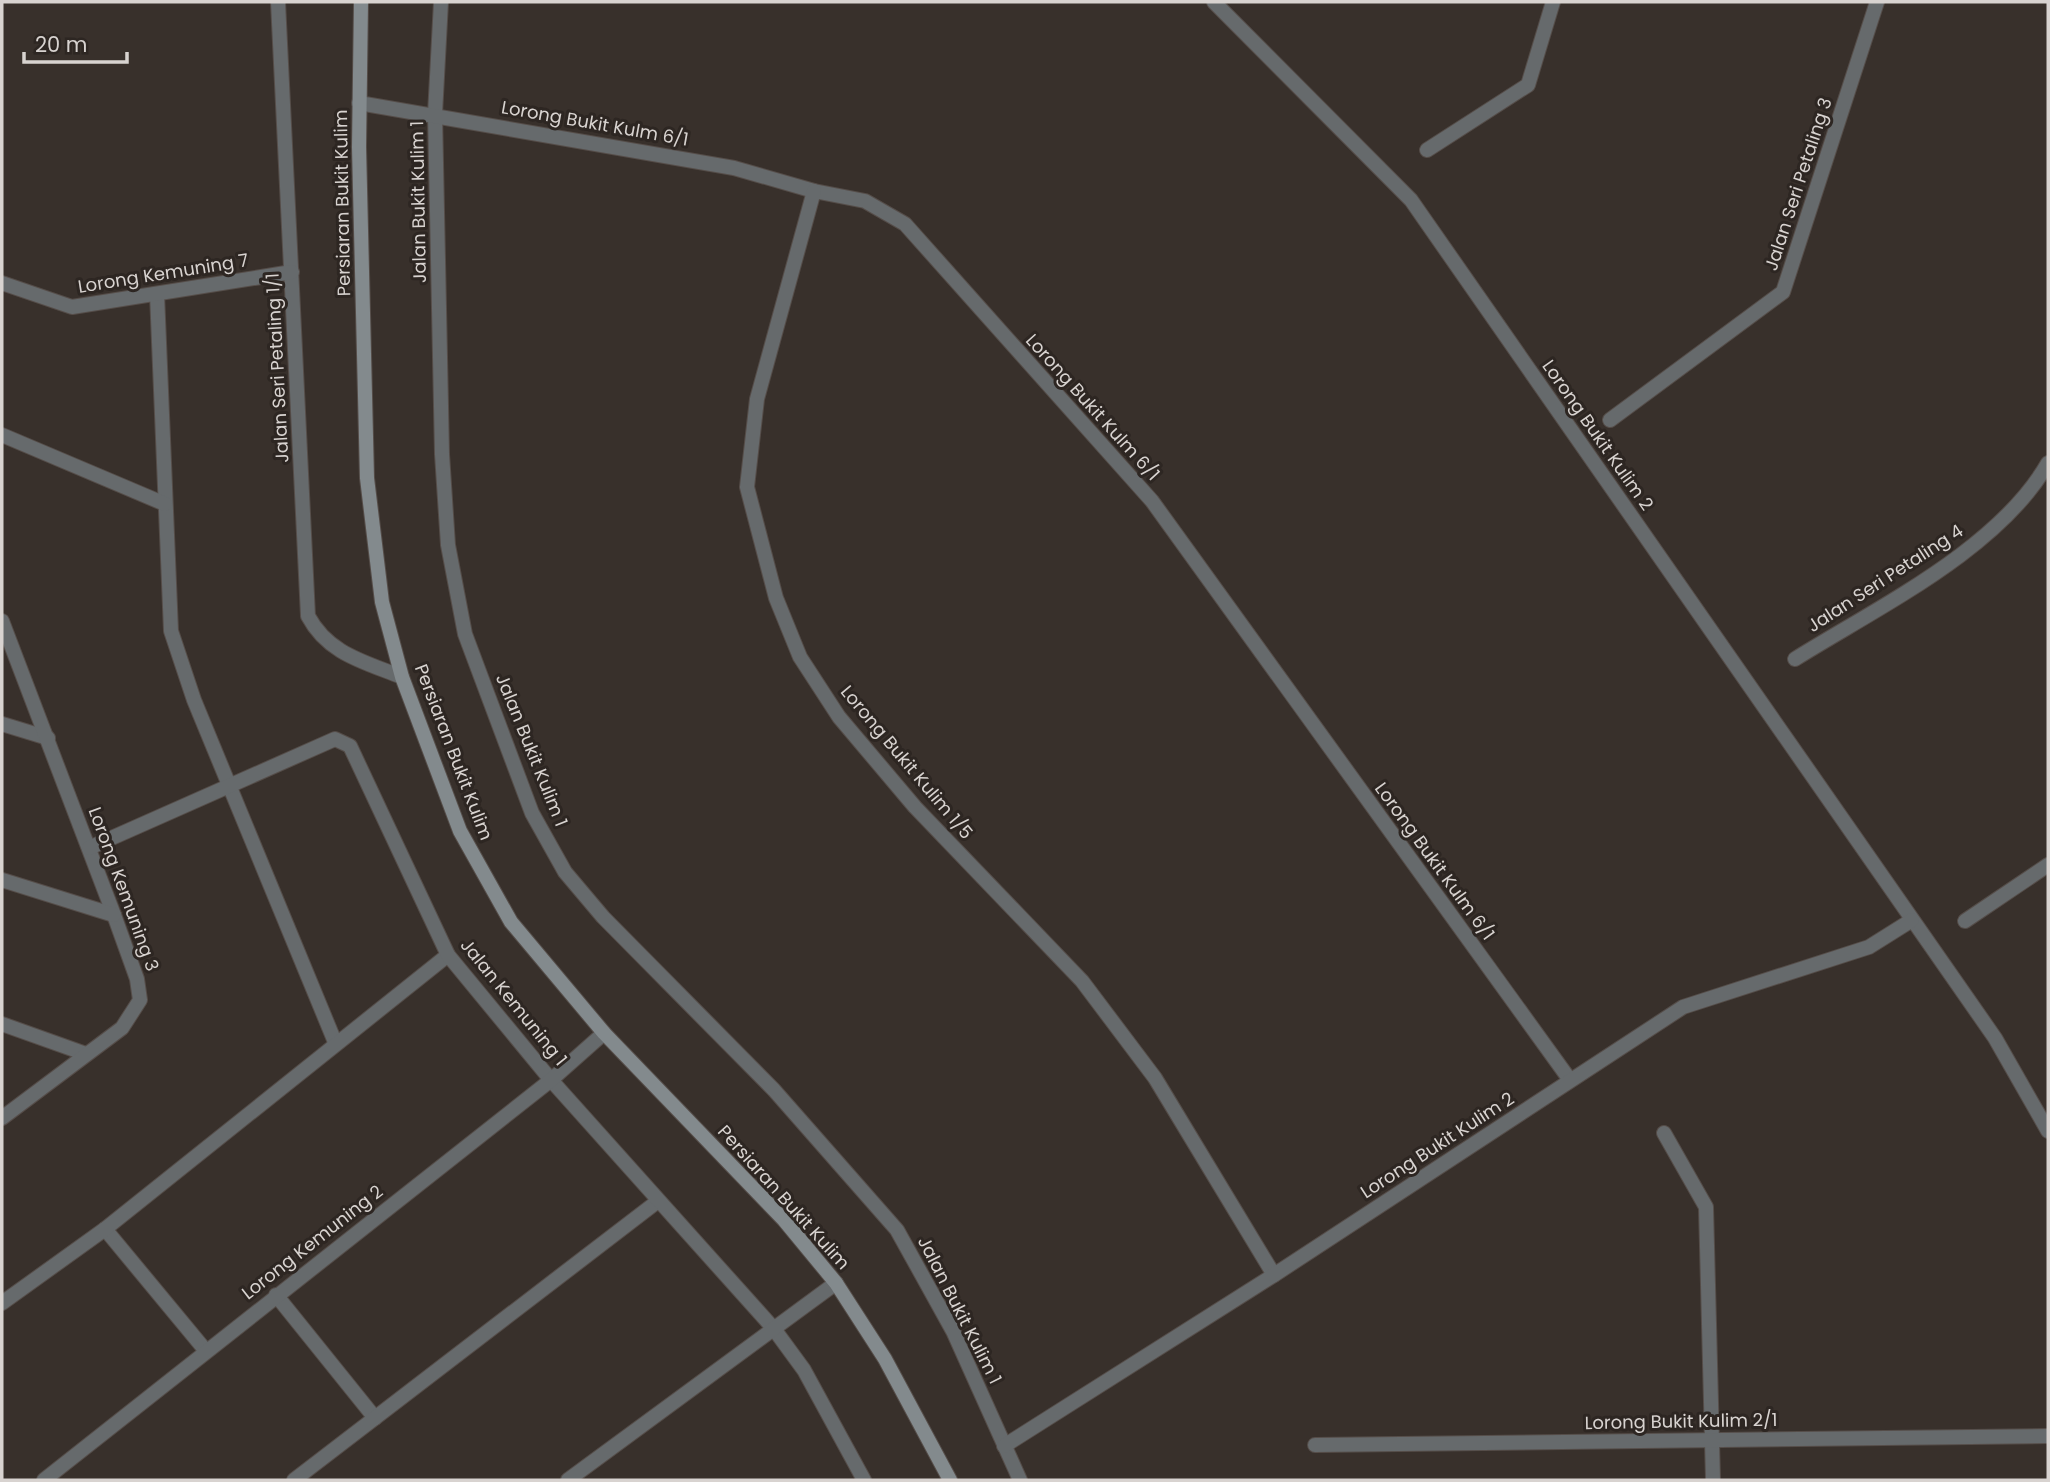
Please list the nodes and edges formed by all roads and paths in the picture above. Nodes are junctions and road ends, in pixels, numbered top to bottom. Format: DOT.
graph roads {
  1 [pos="278,2"];
  2 [pos="361,2"];
  3 [pos="442,2"];
  4 [pos="1214,2"];
  5 [pos="1553,2"];
  6 [pos="1877,2"];
  7 [pos="359,103"];
  8 [pos="435,114"];
  9 [pos="1427,150"];
  10 [pos="814,191"];
  11 [pos="292,272"];
  12 [pos="2,283"];
  13 [pos="157,294"];
  14 [pos="1609,420"];
  15 [pos="2,435"];
  16 [pos="2048,463"];
  17 [pos="165,504"];
  18 [pos="2,621"];
  19 [pos="1795,659"];
  20 [pos="402,677"];
  21 [pos="2,723"];
  22 [pos="48,738"];
  23 [pos="230,784"];
  24 [pos="89,848"];
  25 [pos="2048,865"];
  26 [pos="2,880"];
  27 [pos="114,915"];
  28 [pos="1912,920"];
  29 [pos="1965,921"];
  30 [pos="448,955"];
  31 [pos="2,1024"];
  32 [pos="604,1034"];
  33 [pos="335,1042"];
  34 [pos="86,1054"];
  35 [pos="551,1080"];
  36 [pos="1570,1080"];
  37 [pos="2,1118"];
  38 [pos="2048,1131"];
  39 [pos="1664,1133"];
  40 [pos="658,1201"];
  41 [pos="105,1229"];
  42 [pos="1274,1275"];
  43 [pos="836,1283"];
  44 [pos="275,1295"];
  45 [pos="2,1303"];
  46 [pos="774,1329"];
  47 [pos="206,1351"];
  48 [pos="375,1418"];
  49 [pos="2048,1436"];
  50 [pos="1712,1440"];
  51 [pos="1315,1445"];
  52 [pos="1004,1446"];
  53 [pos="44,1480"];
  54 [pos="294,1480"];
  55 [pos="568,1480"];
  56 [pos="864,1480"];
  57 [pos="950,1480"];
  58 [pos="1020,1480"];
  59 [pos="1713,1480"];
  1 -- 11 [label="street, Jalan Seri Petaling 1/1"];
  2 -- 7 [label="street, Persiaran Bukit Kulim"];
  3 -- 8 [label="street, Jalan Bukit Kulim 1"];
  4 -- 28 [label="street, Lorong Bukit Kulim 2"];
  5 -- 9 [label="street"];
  6 -- 14 [label="street, Jalan Seri Petaling 3"];
  7 -- 8 [label="street, Lorong Bukit Kulm 6/1"];
  7 -- 20 [label="street, Persiaran Bukit Kulim"];
  8 -- 10 [label="street, Lorong Bukit Kulm 6/1"];
  8 -- 52 [label="street, Jalan Bukit Kulim 1"];
  10 -- 36 [label="street, Lorong Bukit Kulm 6/1"];
  10 -- 42 [label="street, Lorong Bukit Kulim 1/5"];
  11 -- 13 [label="street, Lorong Kemuning 7"];
  11 -- 20 [label="street, Jalan Seri Petaling 1/1"];
  12 -- 13 [label="street, Lorong Kemuning 7"];
  13 -- 17 [label="street"];
  15 -- 17 [label="street"];
  16 -- 19 [label="street, Jalan Seri Petaling 4"];
  17 -- 23 [label="street"];
  18 -- 22 [label="street, Lorong Kemuning 3"];
  20 -- 32 [label="street, Persiaran Bukit Kulim"];
  21 -- 22 [label="street"];
  22 -- 24 [label="street, Lorong Kemuning 3"];
  23 -- 24 [label="street, Jalan Kemuning 1"];
  23 -- 30 [label="street, Jalan Kemuning 1"];
  23 -- 33 [label="street"];
  24 -- 27 [label="street, Lorong Kemuning 3"];
  25 -- 29 [label="street"];
  26 -- 27 [label="street"];
  27 -- 34 [label="street, Lorong Kemuning 3"];
  28 -- 36 [label="street, Lorong Bukit Kulim 2"];
  28 -- 38 [label="street, Lorong Bukit Kulim 2"];
  30 -- 33 [label="street"];
  30 -- 35 [label="street, Jalan Kemuning 1"];
  31 -- 34 [label="street"];
  32 -- 35 [label="street, Lorong Kemuning 2"];
  32 -- 43 [label="street, Persiaran Bukit Kulim"];
  33 -- 41 [label="street"];
  34 -- 37 [label="street, Lorong Kemuning 3"];
  35 -- 40 [label="street, Jalan Kemuning 1"];
  35 -- 44 [label="street, Lorong Kemuning 2"];
  36 -- 42 [label="street, Lorong Bukit Kulim 2"];
  39 -- 50 [label="street"];
  40 -- 46 [label="street, Jalan Kemuning 1"];
  40 -- 48 [label="street"];
  41 -- 45 [label="street"];
  41 -- 47 [label="street"];
  42 -- 52 [label="street, Lorong Bukit Kulim 2"];
  43 -- 46 [label="street"];
  43 -- 57 [label="street, Persiaran Bukit Kulim"];
  44 -- 47 [label="street, Lorong Kemuning 2"];
  44 -- 48 [label="street"];
  46 -- 55 [label="street"];
  46 -- 56 [label="street, Jalan Kemuning 1"];
  47 -- 53 [label="street, Lorong Kemuning 2"];
  48 -- 54 [label="street"];
  49 -- 50 [label="street, Lorong Bukit Kulim 2/1"];
  50 -- 51 [label="street, Lorong Bukit Kulim 2/1"];
  50 -- 59 [label="street"];
  52 -- 58 [label="street, Jalan Bukit Kulim 1"];
}
